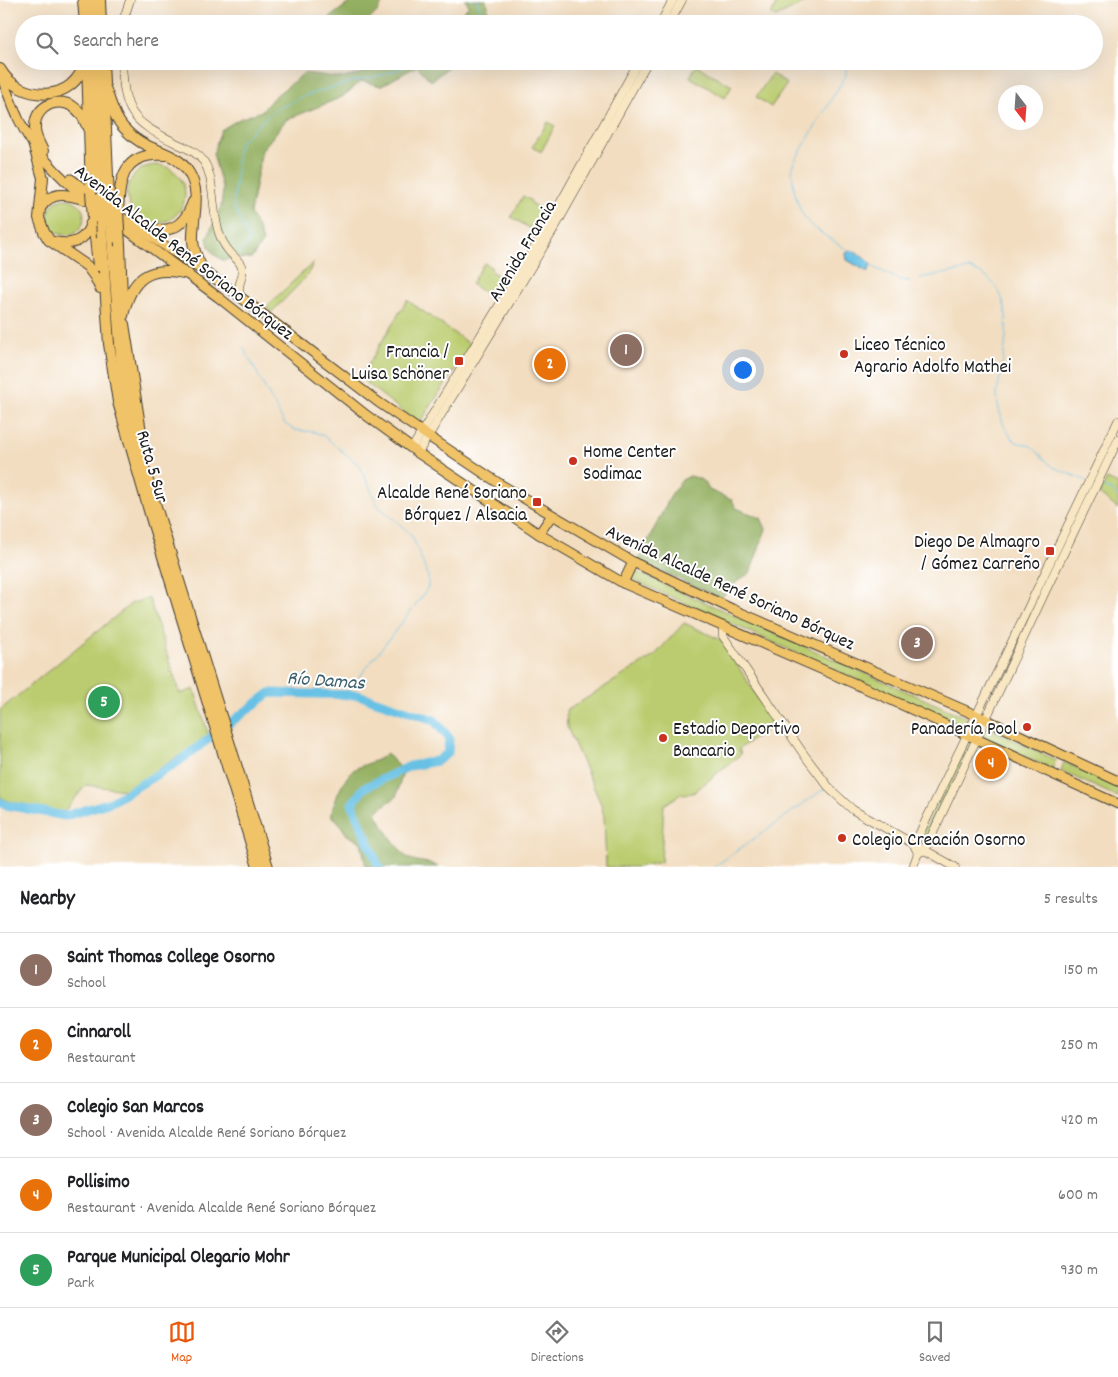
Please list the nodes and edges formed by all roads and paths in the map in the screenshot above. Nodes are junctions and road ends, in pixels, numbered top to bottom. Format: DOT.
graph roads {
  1 [pos="83,0"];
  2 [pos="91,0"];
  3 [pos="100,0"];
  4 [pos="130,0"];
  5 [pos="673,0"];
  6 [pos="682,0"];
  7 [pos="84,15"];
  8 [pos="92,15"];
  9 [pos="101,15"];
  10 [pos="125,15"];
  11 [pos="665,15"];
  12 [pos="674,15"];
  13 [pos="82,70"];
  14 [pos="86,70"];
  15 [pos="95,70"];
  16 [pos="103,70"];
  17 [pos="123,70"];
  18 [pos="634,70"];
  19 [pos="643,70"];
  20 [pos="0,71"];
  21 [pos="104,85"];
  22 [pos="89,134"];
  23 [pos="33,143"];
  24 [pos="43,151"];
  25 [pos="173,156"];
  26 [pos="195,191"];
  27 [pos="89,196"];
  28 [pos="105,204"];
  29 [pos="40,210"];
  30 [pos="93,223"];
  31 [pos="131,224"];
  32 [pos="107,238"];
  33 [pos="49,240"];
  34 [pos="203,270"];
  35 [pos="188,274"];
  36 [pos="240,279"];
  37 [pos="226,286"];
  38 [pos="100,288"];
  39 [pos="218,296"];
  40 [pos="241,297"];
  41 [pos="258,310"];
  42 [pos="123,316"];
  43 [pos="109,344"];
  44 [pos="378,402"];
  45 [pos="366,415"];
  46 [pos="1118,420"];
  47 [pos="425,434"];
  48 [pos="1118,440"];
  49 [pos="415,451"];
  50 [pos="144,468"];
  51 [pos="1093,483"];
  52 [pos="552,515"];
  53 [pos="539,534"];
  54 [pos="633,562"];
  55 [pos="623,583"];
  56 [pos="723,626"];
  57 [pos="211,698"];
  58 [pos="981,717"];
  59 [pos="967,735"];
  60 [pos="976,739"];
  61 [pos="227,752"];
  62 [pos="1118,781"];
  63 [pos="943,786"];
  64 [pos="952,790"];
  65 [pos="1118,804"];
  66 [pos="250,840"];
  67 [pos="914,845"];
  68 [pos="921,851"];
  69 [pos="265,866"];
  70 [pos="253,867"];
  71 [pos="913,867"];
  72 [pos="955,867"];
  1 -- 7 [label="highway"];
  2 -- 8 [label="highway"];
  3 -- 9 [label="highway"];
  4 -- 10 [label="main road"];
  5 -- 11 [label="main road"];
  6 -- 12 [label="main road"];
  13 -- 20 [label="highway"];
  14 -- 22 [label="highway"];
  15 -- 28 [label="highway, Ruta 5 Sur"];
  16 -- 21 [label="highway, Ruta 5 Sur"];
  17 -- 36 [label="main road"];
  18 -- 47 [label="main road, Avenida Francia"];
  19 -- 47 [label="main road, Avenida Francia"];
  20 -- 23 [label="main road"];
  21 -- 25 [label="highway"];
  21 -- 28 [label="highway, Ruta 5 Sur"];
  22 -- 24 [label="highway"];
  22 -- 27 [label="highway"];
  23 -- 24 [label="main road, Avenida Alcalde René Soriano Bórquez"];
  23 -- 27 [label="main road, Avenida Alcalde René Soriano Bórquez"];
  23 -- 29 [label="highway"];
  24 -- 28 [label="main road, Avenida Alcalde René Soriano Bórquez"];
  25 -- 26 [label="highway"];
  25 -- 42 [label="highway, bridge"];
  26 -- 31 [label="highway"];
  26 -- 34 [label="highway"];
  27 -- 28 [label="main road, Avenida Alcalde René Soriano Bórquez"];
  27 -- 29 [label="highway"];
  27 -- 30 [label="highway, bridge"];
  28 -- 31 [label="main road, Avenida Alcalde René Soriano Bórquez"];
  28 -- 32 [label="highway, Ruta 5 Sur, bridge"];
  28 -- 35 [label="main road, Avenida Alcalde René Soriano Bórquez"];
  29 -- 33 [label="highway"];
  30 -- 33 [label="highway"];
  30 -- 38 [label="highway"];
  31 -- 34 [label="main road, Avenida Alcalde René Soriano Bórquez"];
  32 -- 43 [label="highway, Ruta 5 Sur"];
  32 -- 50 [label="highway, Ruta 5 Sur"];
  33 -- 38 [label="highway"];
  34 -- 37 [label="main road, Avenida Alcalde René Soriano Bórquez"];
  35 -- 39 [label="main road, Avenida Alcalde René Soriano Bórquez"];
  35 -- 42 [label="highway"];
  36 -- 37 [label="main road"];
  36 -- 40 [label="main road"];
  37 -- 40 [label="main road, Avenida Alcalde René Soriano Bórquez"];
  38 -- 43 [label="highway"];
  39 -- 41 [label="main road"];
  39 -- 45 [label="main road, Avenida Alcalde René Soriano Bórquez"];
  40 -- 41 [label="main road, Avenida Alcalde René Soriano Bórquez"];
  41 -- 44 [label="main road, Avenida Alcalde René Soriano Bórquez"];
  42 -- 50 [label="highway"];
  43 -- 57 [label="highway, Ruta 5 Sur"];
  44 -- 45 [label="main road"];
  44 -- 47 [label="main road, Avenida Alcalde René Soriano Bórquez"];
  45 -- 49 [label="main road, Avenida Alcalde René Soriano Bórquez"];
  46 -- 51 [label="main road"];
  47 -- 49 [label="main road, Avenida Francia"];
  47 -- 52 [label="main road, Avenida Alcalde René Soriano Bórquez"];
  48 -- 51 [label="main road"];
  49 -- 53 [label="main road, Avenida Alcalde René Soriano Bórquez"];
  50 -- 57 [label="highway, Ruta 5 Sur"];
  51 -- 58 [label="main road"];
  52 -- 53 [label="main road"];
  52 -- 54 [label="main road, Avenida Alcalde René Soriano Bórquez"];
  53 -- 55 [label="main road, Avenida Alcalde René Soriano Bórquez"];
  54 -- 55 [label="main road"];
  54 -- 58 [label="main road, Avenida Alcalde René Soriano Bórquez"];
  55 -- 56 [label="main road, Avenida Alcalde René Soriano Bórquez"];
  56 -- 59 [label="main road, Avenida Alcalde René Soriano Bórquez"];
  56 -- 67 [label="main road"];
  57 -- 61 [label="highway, Ruta 5 Sur"];
  58 -- 59 [label="main road"];
  58 -- 60 [label="main road"];
  58 -- 62 [label="main road, Avenida Alcalde René Soriano Bórquez"];
  59 -- 60 [label="main road, Avenida Alcalde René Soriano Bórquez"];
  59 -- 63 [label="main road"];
  60 -- 64 [label="main road"];
  60 -- 65 [label="main road, Avenida Alcalde René Soriano Bórquez"];
  61 -- 66 [label="highway, Ruta 5 Sur"];
  61 -- 69 [label="highway, Ruta 5 Sur"];
  63 -- 64 [label="main road"];
  63 -- 67 [label="main road"];
  64 -- 68 [label="main road"];
  66 -- 69 [label="highway, Ruta 5 Sur"];
  66 -- 70 [label="highway"];
  67 -- 68 [label="main road"];
  68 -- 71 [label="main road"];
  68 -- 72 [label="main road"];
}
